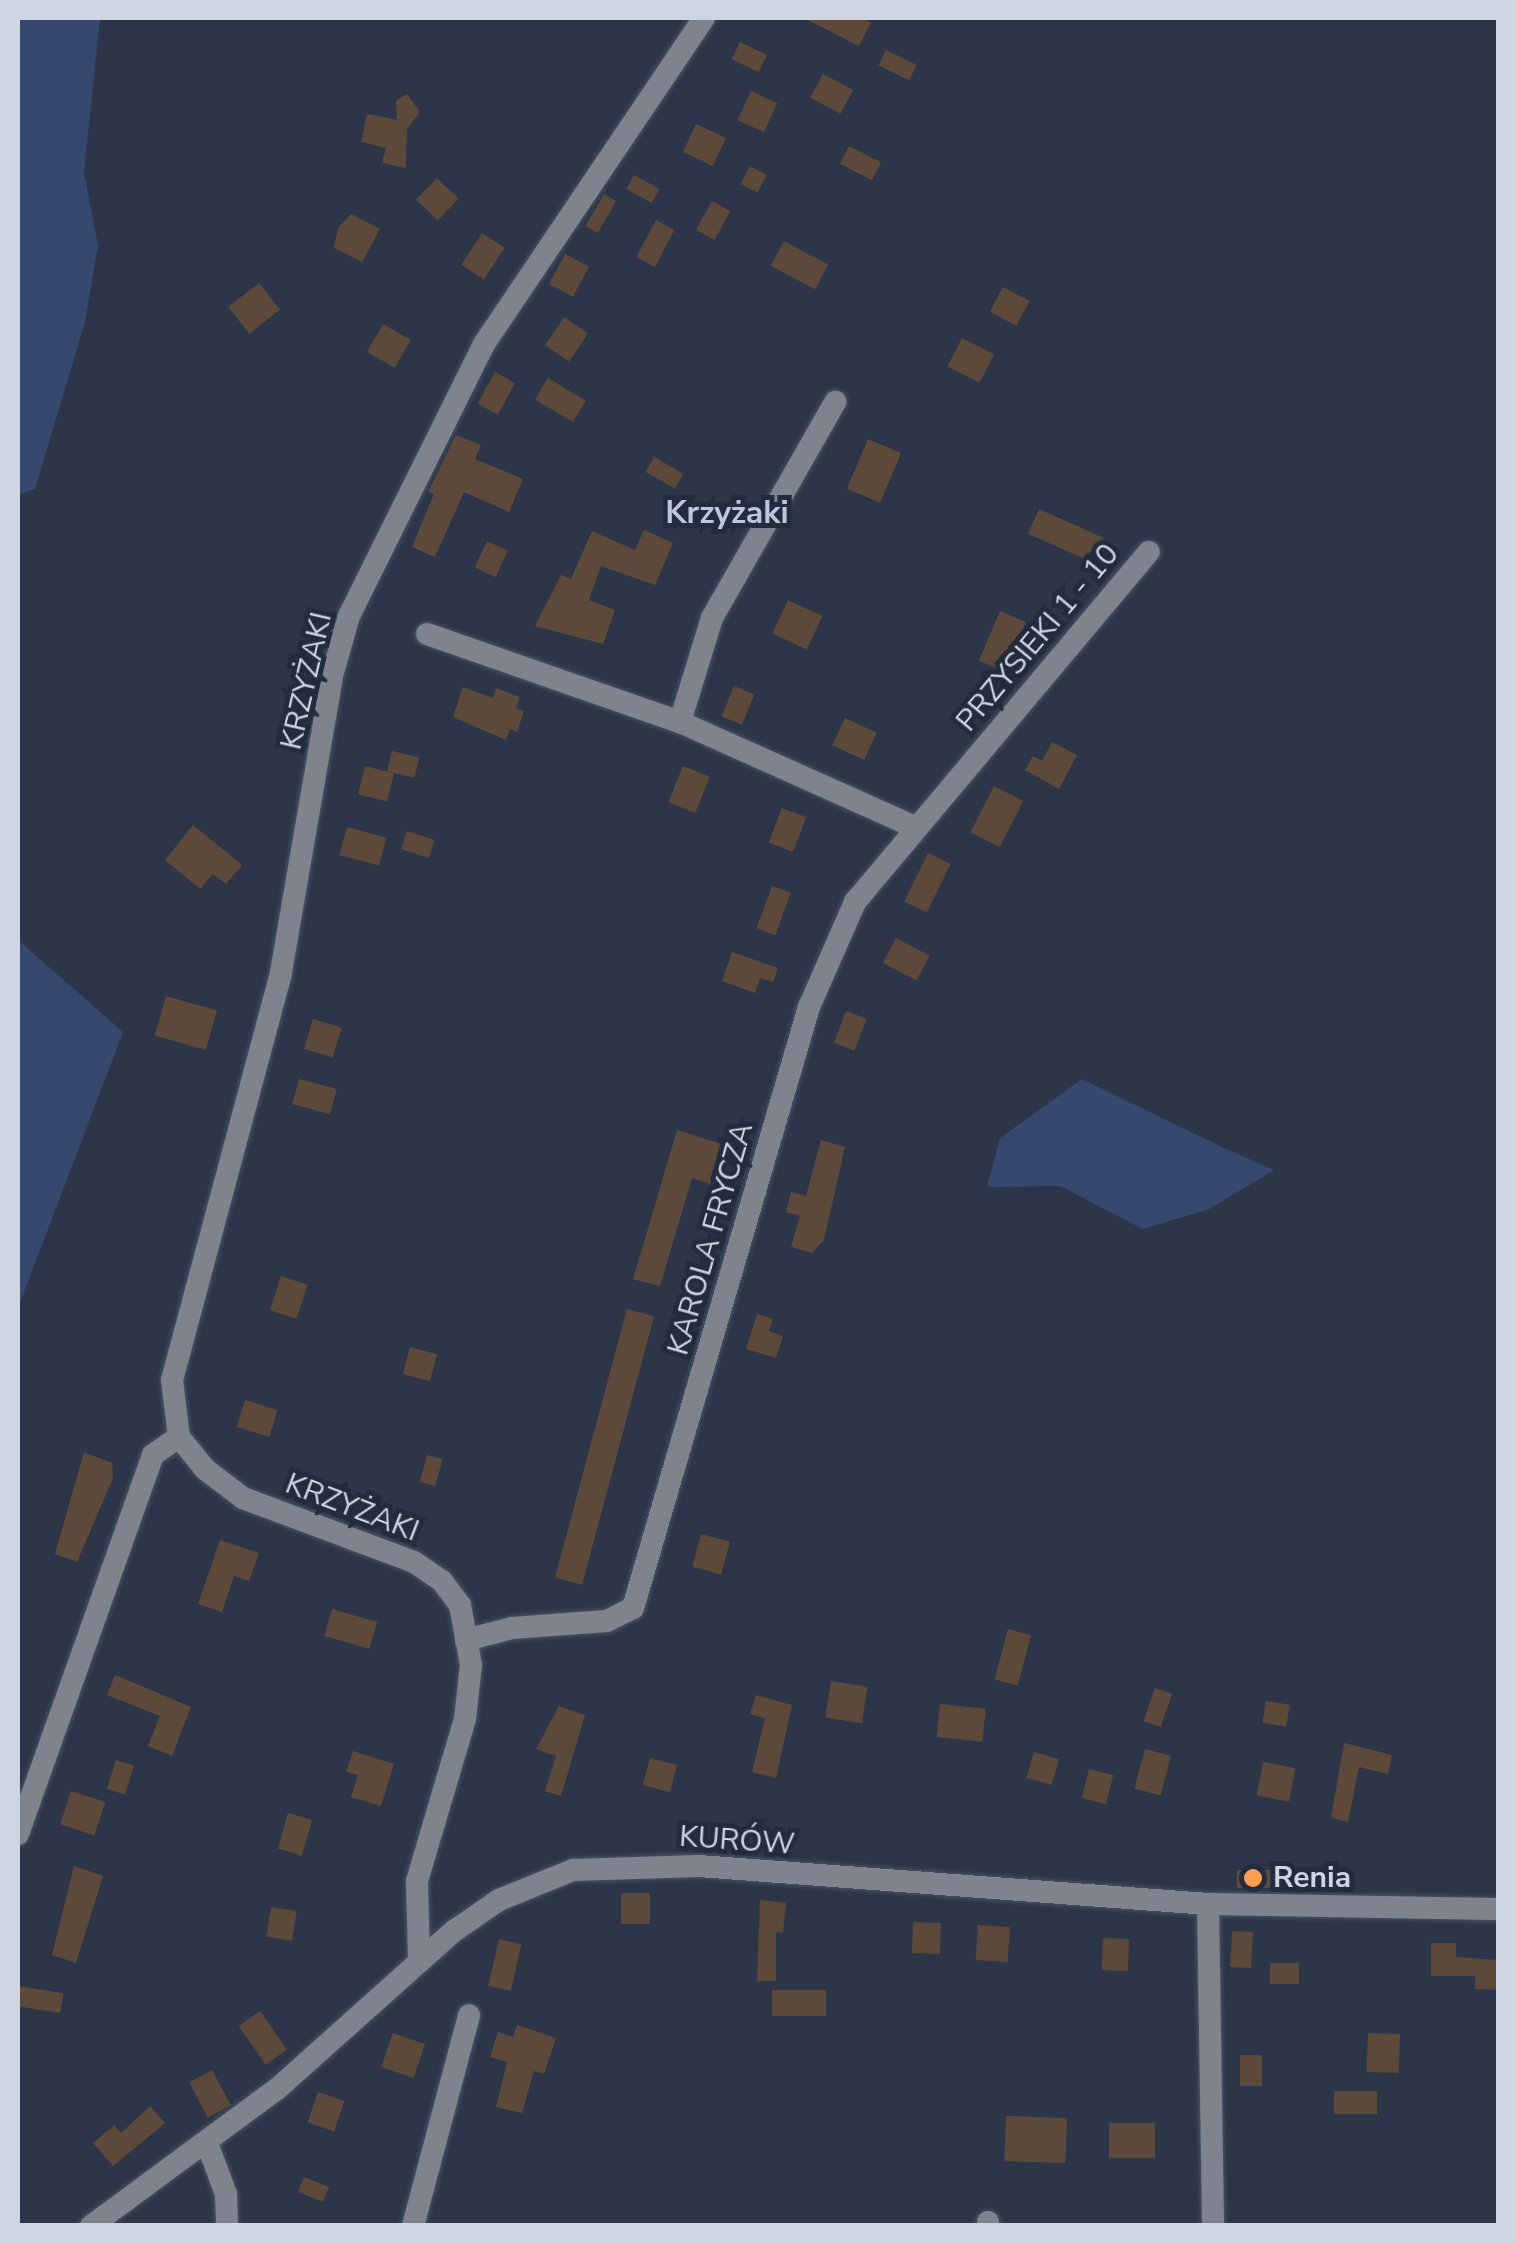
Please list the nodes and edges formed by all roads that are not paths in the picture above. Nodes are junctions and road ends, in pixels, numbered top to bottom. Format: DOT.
graph roads {
  1 [pos="704,18"];
  2 [pos="835,402"];
  3 [pos="1149,552"];
  4 [pos="427,634"];
  5 [pos="680,722"];
  6 [pos="973,762"];
  7 [pos="913,826"];
  8 [pos="179,1437"];
  9 [pos="466,1640"];
  10 [pos="18,1834"];
  11 [pos="1208,1904"];
  12 [pos="1498,1909"];
  13 [pos="421,1912"];
  14 [pos="454,1931"];
  15 [pos="419,1959"];
  16 [pos="469,2016"];
  17 [pos="206,2143"];
  18 [pos="91,2226"];
  19 [pos="227,2226"];
  20 [pos="413,2226"];
  21 [pos="1213,2226"];
  1 -- 8 [label="street, KRZYŻAKI"];
  2 -- 5 [label="street"];
  3 -- 6 [label="street, PRZYSIEKI 1 - 10"];
  4 -- 5 [label="street"];
  5 -- 7 [label="street"];
  6 -- 7 [label="street, KAROLA FRYCZA"];
  7 -- 9 [label="street, KAROLA FRYCZA"];
  8 -- 9 [label="street, KRZYŻAKI"];
  8 -- 10 [label="street"];
  9 -- 13 [label="street, KRZYŻAKI"];
  11 -- 12 [label="street, KURÓW"];
  11 -- 14 [label="street, KURÓW"];
  11 -- 21 [label="street"];
  13 -- 14 [label="street"];
  13 -- 15 [label="street, KRZYŻAKI"];
  14 -- 15 [label="street, KURÓW"];
  15 -- 17 [label="street, KURÓW"];
  16 -- 20 [label="street"];
  17 -- 18 [label="street, KURÓW"];
  17 -- 19 [label="street"];
}
